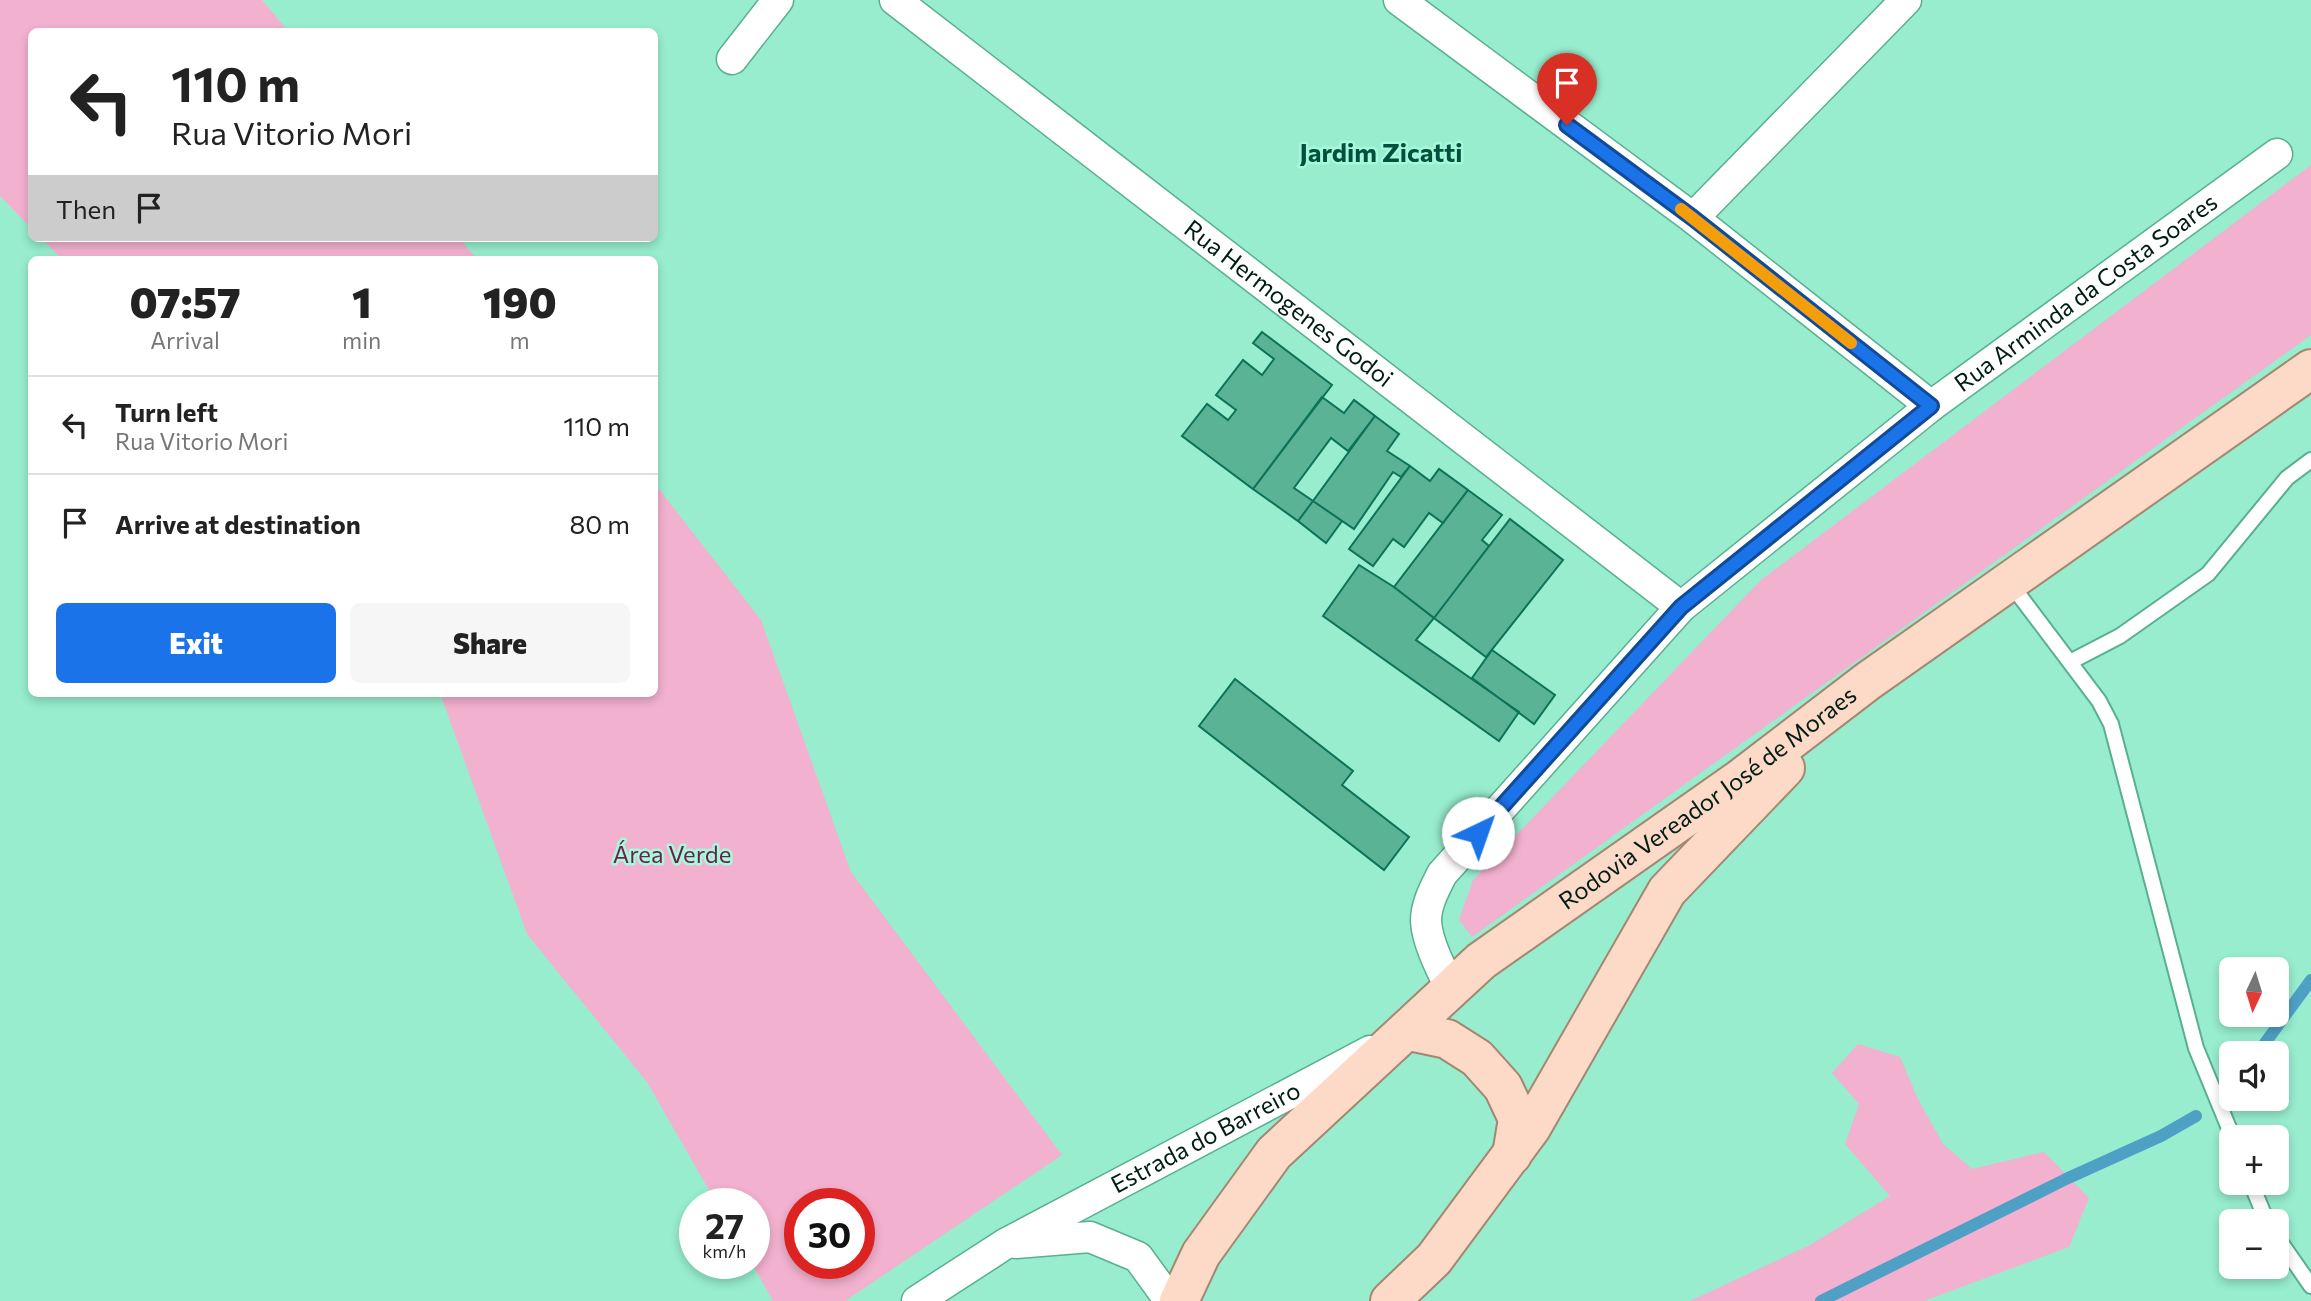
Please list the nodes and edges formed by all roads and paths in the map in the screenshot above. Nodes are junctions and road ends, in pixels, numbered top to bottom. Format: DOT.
graph roads {
  1 [pos="778,0"];
  2 [pos="895,0"];
  3 [pos="1399,0"];
  4 [pos="1906,0"];
  5 [pos="732,59"];
  6 [pos="2277,153"];
  7 [pos="1693,218"];
  8 [pos="2311,369"];
  9 [pos="1931,406"];
  10 [pos="2311,460"];
  11 [pos="2009,582"];
  12 [pos="1681,607"];
  13 [pos="2070,662"];
  14 [pos="1868,681"];
  15 [pos="1451,989"];
  16 [pos="1409,1031"];
  17 [pos="2228,1125"];
  18 [pos="1512,1155"];
  19 [pos="1005,1244"];
  20 [pos="2289,1254"];
  21 [pos="2311,1286"];
  22 [pos="917,1301"];
  23 [pos="1170,1301"];
  24 [pos="1179,1301"];
  25 [pos="1390,1301"];
  1 -- 5 [label="street"];
  2 -- 12 [label="street, Rua Hermogenes Godoi"];
  3 -- 7 [label="street"];
  4 -- 7 [label="street"];
  6 -- 9 [label="street, Rua Arminda da Costa Soares"];
  7 -- 9 [label="street"];
  8 -- 11 [label="main road, Rodovia Vereador José de Moraes"];
  9 -- 12 [label="street, Rua Arminda da Costa Soares"];
  10 -- 13 [label="lane"];
  11 -- 13 [label="lane"];
  11 -- 14 [label="main road, Rodovia Vereador José de Moraes"];
  12 -- 15 [label="street, Rua Arminda da Costa Soares"];
  13 -- 17 [label="lane"];
  14 -- 15 [label="main road, Rodovia Vereador José de Moraes"];
  14 -- 18 [label="main road"];
  15 -- 16 [label="main road, Rodovia Vereador José de Moraes"];
  16 -- 18 [label="main road"];
  16 -- 19 [label="street, Estrada do Barreiro"];
  16 -- 24 [label="main road, Rodovia Vereador José de Moraes"];
  18 -- 25 [label="main road"];
  19 -- 22 [label="street, Estrada do Barreiro"];
  19 -- 23 [label="street, Estrada do Barreiro"];
  20 -- 21 [label="lane"];
}
